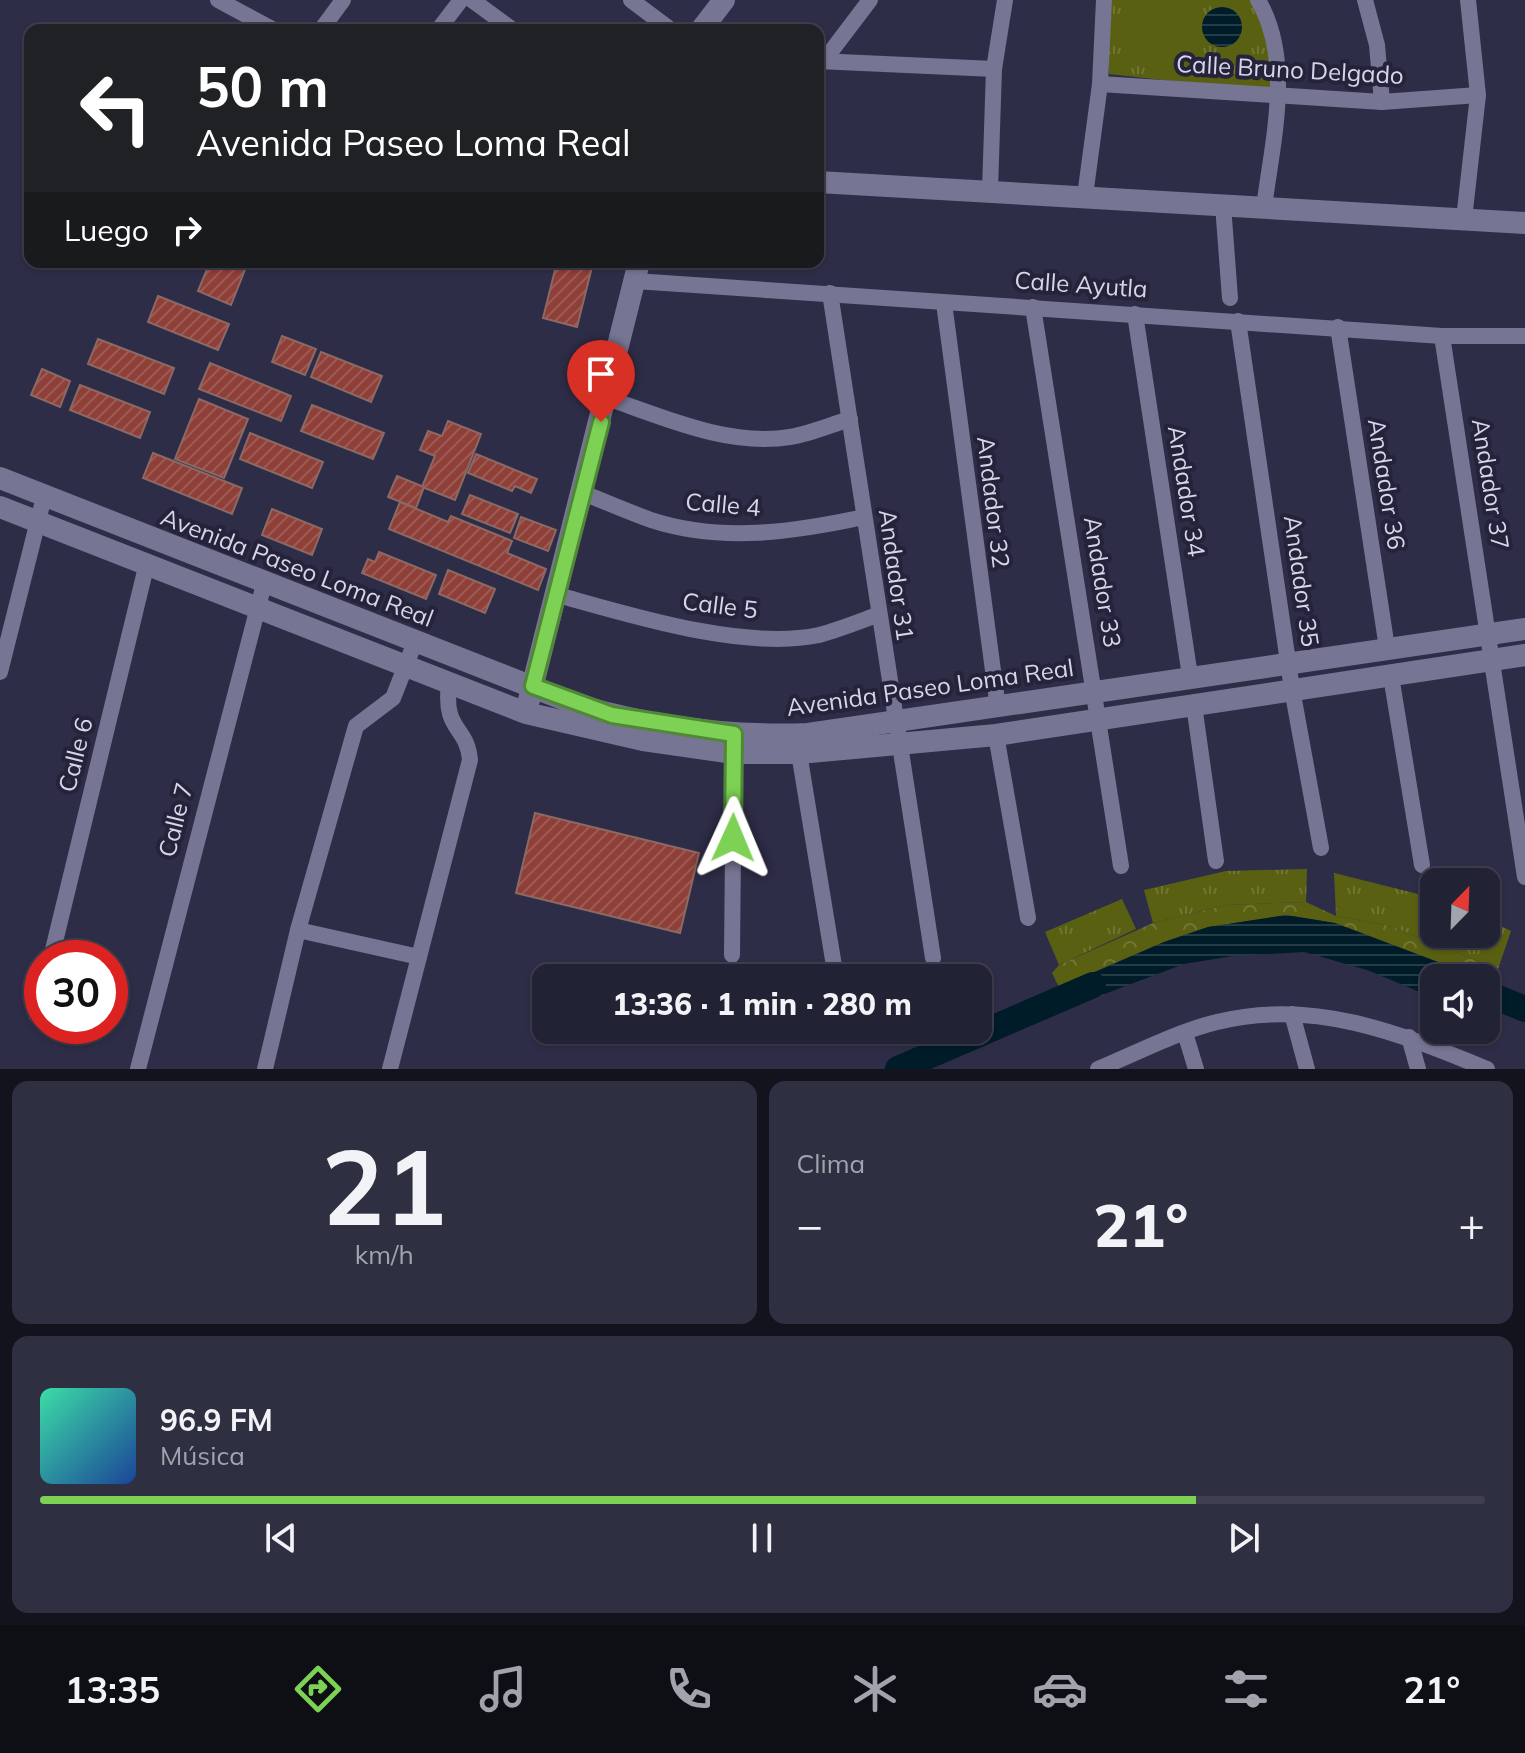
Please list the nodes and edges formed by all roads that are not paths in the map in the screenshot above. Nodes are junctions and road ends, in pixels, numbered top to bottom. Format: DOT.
graph roads {
  1 [pos="343,0"];
  2 [pos="461,0"];
  3 [pos="472,0"];
  4 [pos="631,0"];
  5 [pos="724,0"];
  6 [pos="870,0"];
  7 [pos="1005,0"];
  8 [pos="1104,0"];
  9 [pos="1258,0"];
  10 [pos="1365,0"];
  11 [pos="1468,0"];
  12 [pos="221,1"];
  13 [pos="263,24"];
  14 [pos="325,24"];
  15 [pos="443,24"];
  16 [pos="505,24"];
  17 [pos="663,24"];
  18 [pos="706,24"];
  19 [pos="824,57"];
  20 [pos="824,62"];
  21 [pos="994,69"];
  22 [pos="1100,84"];
  23 [pos="1478,95"];
  24 [pos="1278,96"];
  25 [pos="1382,102"];
  26 [pos="824,182"];
  27 [pos="990,190"];
  28 [pos="1085,196"];
  29 [pos="1223,205"];
  30 [pos="1264,208"];
  31 [pos="1464,219"];
  32 [pos="1525,223"];
  33 [pos="637,272"];
  34 [pos="830,293"];
  35 [pos="1230,298"];
  36 [pos="944,303"];
  37 [pos="1033,307"];
  38 [pos="1135,314"];
  39 [pos="1238,321"];
  40 [pos="1338,327"];
  41 [pos="1442,336"];
  42 [pos="1525,336"];
  43 [pos="607,398"];
  44 [pos="850,419"];
  45 [pos="0,478"];
  46 [pos="583,493"];
  47 [pos="44,497"];
  48 [pos="0,507"];
  49 [pos="864,517"];
  50 [pos="36,521"];
  51 [pos="147,563"];
  52 [pos="264,584"];
  53 [pos="558,595"];
  54 [pos="256,608"];
  55 [pos="877,615"];
  56 [pos="1525,629"];
  57 [pos="1488,631"];
  58 [pos="415,642"];
  59 [pos="1387,648"];
  60 [pos="1525,655"];
  61 [pos="1491,660"];
  62 [pos="1289,661"];
  63 [pos="402,666"];
  64 [pos="0,672"];
  65 [pos="1190,676"];
  66 [pos="1391,676"];
  67 [pos="449,684"];
  68 [pos="533,686"];
  69 [pos="1292,689"];
  70 [pos="1096,691"];
  71 [pos="1194,705"];
  72 [pos="998,708"];
  73 [pos="526,713"];
  74 [pos="894,719"];
  75 [pos="1100,719"];
  76 [pos="996,735"];
  77 [pos="690,738"];
  78 [pos="734,744"];
  79 [pos="897,746"];
  80 [pos="799,753"];
  81 [pos="1321,848"];
  82 [pos="1216,861"];
  83 [pos="1422,865"];
  84 [pos="1121,866"];
  85 [pos="1525,877"];
  86 [pos="1028,918"];
  87 [pos="298,930"];
  88 [pos="55,940"];
  89 [pos="732,955"];
  90 [pos="419,957"];
  91 [pos="933,958"];
  92 [pos="834,964"];
  93 [pos="1292,1014"];
  94 [pos="1185,1033"];
  95 [pos="1409,1037"];
  96 [pos="138,1069"];
  97 [pos="265,1069"];
  98 [pos="390,1069"];
  99 [pos="1098,1069"];
  100 [pos="1196,1069"];
  101 [pos="1307,1069"];
  102 [pos="1418,1069"];
  103 [pos="1487,1069"];
  1 -- 14 [label="street"];
  2 -- 15 [label="street"];
  3 -- 16 [label="street"];
  4 -- 17 [label="street"];
  5 -- 18 [label="street"];
  6 -- 19 [label="street"];
  7 -- 21 [label="street"];
  8 -- 22 [label="street"];
  9 -- 24 [label="street"];
  10 -- 25 [label="street"];
  11 -- 23 [label="street"];
  12 -- 13 [label="street"];
  20 -- 21 [label="street"];
  21 -- 27 [label="street"];
  22 -- 24 [label="street, Calle Bruno Delgado"];
  22 -- 28 [label="street"];
  23 -- 25 [label="street, Calle Bruno Delgado"];
  23 -- 31 [label="street"];
  24 -- 25 [label="street, Calle Bruno Delgado"];
  24 -- 30 [label="street"];
  26 -- 27 [label="street"];
  27 -- 28 [label="street"];
  28 -- 29 [label="street"];
  29 -- 30 [label="street"];
  29 -- 35 [label="street"];
  30 -- 31 [label="street"];
  31 -- 32 [label="street"];
  33 -- 34 [label="street, Calle Ayutla"];
  33 -- 43 [label="street"];
  34 -- 36 [label="street, Calle Ayutla"];
  34 -- 44 [label="street, Andador 31"];
  36 -- 37 [label="street, Calle Ayutla"];
  36 -- 72 [label="street, Andador 32"];
  37 -- 38 [label="street, Calle Ayutla"];
  37 -- 70 [label="street, Andador 33"];
  38 -- 39 [label="street, Calle Ayutla"];
  38 -- 65 [label="street, Andador 34"];
  39 -- 40 [label="street, Calle Ayutla"];
  39 -- 62 [label="street, Andador 35"];
  40 -- 41 [label="street, Calle Ayutla"];
  40 -- 59 [label="street, Andador 36"];
  41 -- 42 [label="street, Calle Ayutla"];
  41 -- 57 [label="street, Andador 37"];
  43 -- 44 [label="street"];
  43 -- 46 [label="street"];
  44 -- 49 [label="street, Andador 31"];
  45 -- 47 [label="street, Avenida Paseo Loma Real"];
  46 -- 49 [label="street, Calle 4"];
  46 -- 53 [label="street"];
  47 -- 50 [label="street"];
  47 -- 52 [label="street, Avenida Paseo Loma Real"];
  48 -- 50 [label="street, Avenida Paseo Loma Real"];
  49 -- 55 [label="street, Andador 31"];
  50 -- 51 [label="street, Avenida Paseo Loma Real"];
  50 -- 64 [label="street"];
  51 -- 54 [label="street, Avenida Paseo Loma Real"];
  51 -- 88 [label="street, Calle 6"];
  52 -- 54 [label="street, Calle 7"];
  52 -- 58 [label="street, Avenida Paseo Loma Real"];
  53 -- 55 [label="street, Calle 5"];
  53 -- 68 [label="street"];
  54 -- 63 [label="street, Avenida Paseo Loma Real"];
  54 -- 96 [label="street, Calle 7"];
  55 -- 74 [label="street, Andador 31"];
  56 -- 57 [label="street, Avenida Paseo Loma Real"];
  57 -- 59 [label="street, Avenida Paseo Loma Real"];
  57 -- 61 [label="street, Andador 37"];
  58 -- 63 [label="street"];
  58 -- 68 [label="street, Avenida Paseo Loma Real"];
  59 -- 62 [label="street, Avenida Paseo Loma Real"];
  60 -- 61 [label="street, Avenida Paseo Loma Real"];
  61 -- 66 [label="street, Avenida Paseo Loma Real"];
  61 -- 85 [label="street, Andador 37"];
  62 -- 65 [label="street, Avenida Paseo Loma Real"];
  62 -- 69 [label="street, Andador 35"];
  63 -- 67 [label="street, Avenida Paseo Loma Real"];
  63 -- 87 [label="street"];
  65 -- 70 [label="street, Avenida Paseo Loma Real"];
  66 -- 69 [label="street, Avenida Paseo Loma Real"];
  66 -- 83 [label="street"];
  67 -- 73 [label="street, Avenida Paseo Loma Real"];
  67 -- 90 [label="street"];
  68 -- 73 [label="street"];
  68 -- 77 [label="street, Avenida Paseo Loma Real"];
  69 -- 71 [label="street, Avenida Paseo Loma Real"];
  69 -- 81 [label="street, Andador 35"];
  70 -- 72 [label="street, Avenida Paseo Loma Real"];
  70 -- 75 [label="street, Andador 33"];
  71 -- 75 [label="street, Avenida Paseo Loma Real"];
  71 -- 82 [label="street"];
  72 -- 74 [label="street, Avenida Paseo Loma Real"];
  73 -- 77 [label="street, Avenida Paseo Loma Real"];
  74 -- 78 [label="street, Avenida Paseo Loma Real"];
  74 -- 79 [label="street, Andador 31"];
  75 -- 76 [label="street, Avenida Paseo Loma Real"];
  75 -- 84 [label="street, Andador 33"];
  76 -- 79 [label="street, Avenida Paseo Loma Real"];
  76 -- 86 [label="street"];
  77 -- 78 [label="street, Avenida Paseo Loma Real"];
  78 -- 80 [label="street, Avenida Paseo Loma Real"];
  78 -- 89 [label="street"];
  79 -- 80 [label="street, Avenida Paseo Loma Real"];
  79 -- 91 [label="street, Andador 31"];
  80 -- 92 [label="street"];
  87 -- 90 [label="street"];
  87 -- 97 [label="street"];
  90 -- 98 [label="street"];
  93 -- 94 [label="street"];
  93 -- 95 [label="street"];
  93 -- 101 [label="street"];
  94 -- 99 [label="street"];
  94 -- 100 [label="street"];
  95 -- 102 [label="street"];
  95 -- 103 [label="street"];
}
